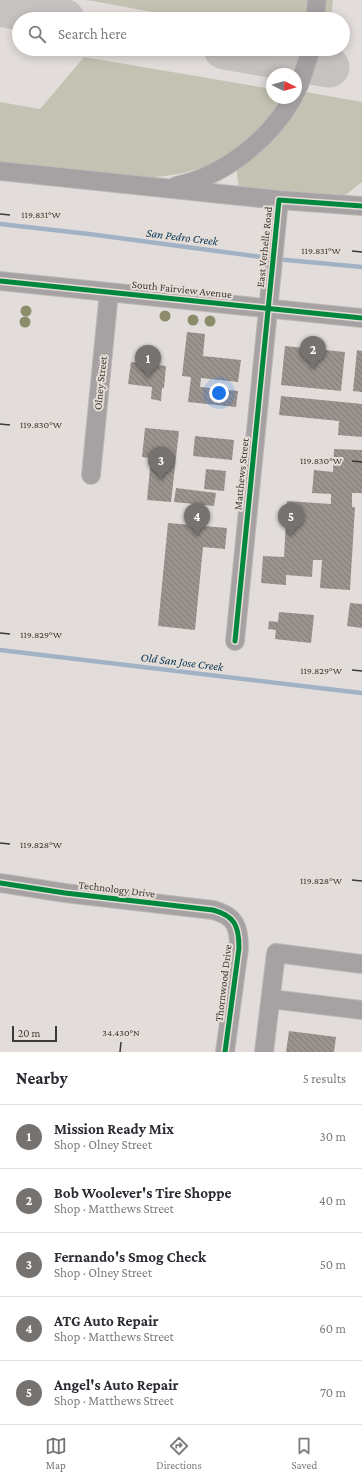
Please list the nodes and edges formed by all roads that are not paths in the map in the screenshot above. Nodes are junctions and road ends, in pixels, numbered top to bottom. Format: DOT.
graph roads {
  1 [pos="317,0"];
  2 [pos="316,12"];
  3 [pos="309,56"];
  4 [pos="302,77"];
  5 [pos="289,104"];
  6 [pos="0,171"];
  7 [pos="168,188"];
  8 [pos="279,200"];
  9 [pos="362,206"];
  10 [pos="0,281"];
  11 [pos="109,292"];
  12 [pos="268,308"];
  13 [pos="362,318"];
  14 [pos="91,475"];
  15 [pos="235,641"];
  16 [pos="0,883"];
  17 [pos="230,918"];
  18 [pos="362,964"];
  19 [pos="271,999"];
  20 [pos="362,1010"];
  21 [pos="225,1052"];
  22 [pos="264,1052"];
  1 -- 2 [label="street"];
  3 -- 4 [label="street"];
  5 -- 7 [label="street"];
  6 -- 7 [label="street"];
  7 -- 8 [label="street"];
  8 -- 9 [label="street, East Verhelle Road"];
  8 -- 12 [label="street, East Verhelle Road"];
  10 -- 11 [label="street, South Fairview Avenue"];
  11 -- 12 [label="street, South Fairview Avenue"];
  11 -- 14 [label="street, Olney Street"];
  12 -- 13 [label="street, South Fairview Avenue"];
  12 -- 15 [label="street, Matthews Street"];
  16 -- 17 [label="street, Technology Drive"];
  17 -- 21 [label="street, Thornwood Drive"];
  18 -- 19 [label="street"];
  19 -- 20 [label="street"];
  19 -- 22 [label="street"];
}
